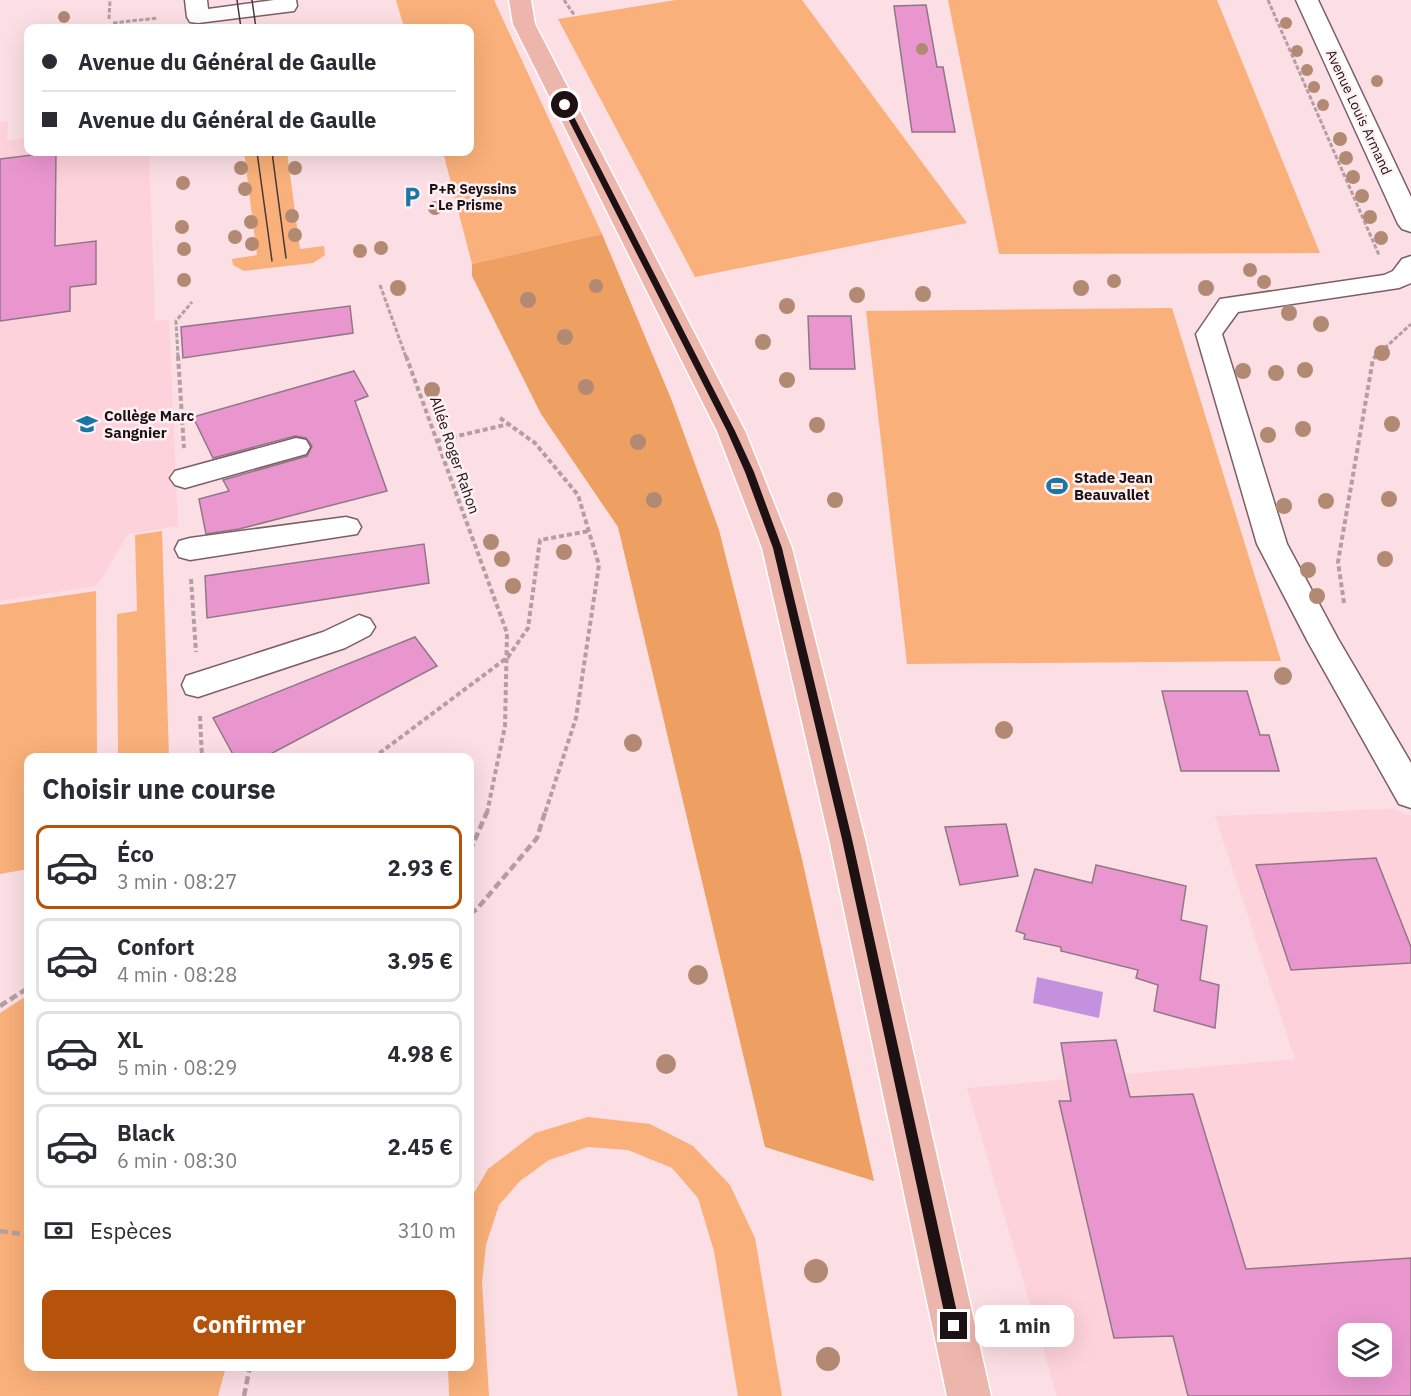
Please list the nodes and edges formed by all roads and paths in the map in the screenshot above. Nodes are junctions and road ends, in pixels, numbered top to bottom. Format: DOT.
graph roads {
  1 [pos="110,0"];
  2 [pos="285,0"];
  3 [pos="564,0"];
  4 [pos="1268,0"];
  5 [pos="1307,0"];
  6 [pos="520,4"];
  7 [pos="197,9"];
  8 [pos="574,16"];
  9 [pos="158,18"];
  10 [pos="109,19"];
  11 [pos="113,23"];
  12 [pos="1411,224"];
  13 [pos="1407,271"];
  14 [pos="380,285"];
  15 [pos="1411,324"];
  16 [pos="500,418"];
  17 [pos="509,424"];
  18 [pos="436,441"];
  19 [pos="296,447"];
  20 [pos="185,478"];
  21 [pos="346,527"];
  22 [pos="589,531"];
  23 [pos="190,549"];
  24 [pos="1346,613"];
  25 [pos="359,627"];
  26 [pos="508,657"];
  27 [pos="198,685"];
  28 [pos="380,753"];
  29 [pos="1411,794"];
  30 [pos="474,842"];
  31 [pos="474,911"];
  32 [pos="24,991"];
  33 [pos="0,1006"];
  34 [pos="0,1231"];
  35 [pos="24,1234"];
  36 [pos="249,1371"];
  37 [pos="244,1396"];
  38 [pos="969,1396"];
  1 -- 10 [label="path"];
  2 -- 7 [label="street"];
  3 -- 8 [label="path"];
  4 -- 13 [label="path"];
  5 -- 12 [label="street, Avenue Louis Armand"];
  6 -- 38 [label="main road"];
  9 -- 11 [label="path"];
  13 -- 29 [label="street"];
  14 -- 18 [label="path, Allée Roger Rahon"];
  15 -- 24 [label="path"];
  16 -- 17 [label="path"];
  17 -- 18 [label="path"];
  17 -- 22 [label="path"];
  18 -- 26 [label="path, Allée Roger Rahon"];
  19 -- 20 [label="street"];
  21 -- 23 [label="street"];
  22 -- 26 [label="path"];
  22 -- 31 [label="path"];
  25 -- 27 [label="street"];
  26 -- 28 [label="path"];
  26 -- 30 [label="path, Allée Roger Rahon"];
  32 -- 33 [label="path"];
  34 -- 35 [label="path"];
  36 -- 37 [label="path"];
}
